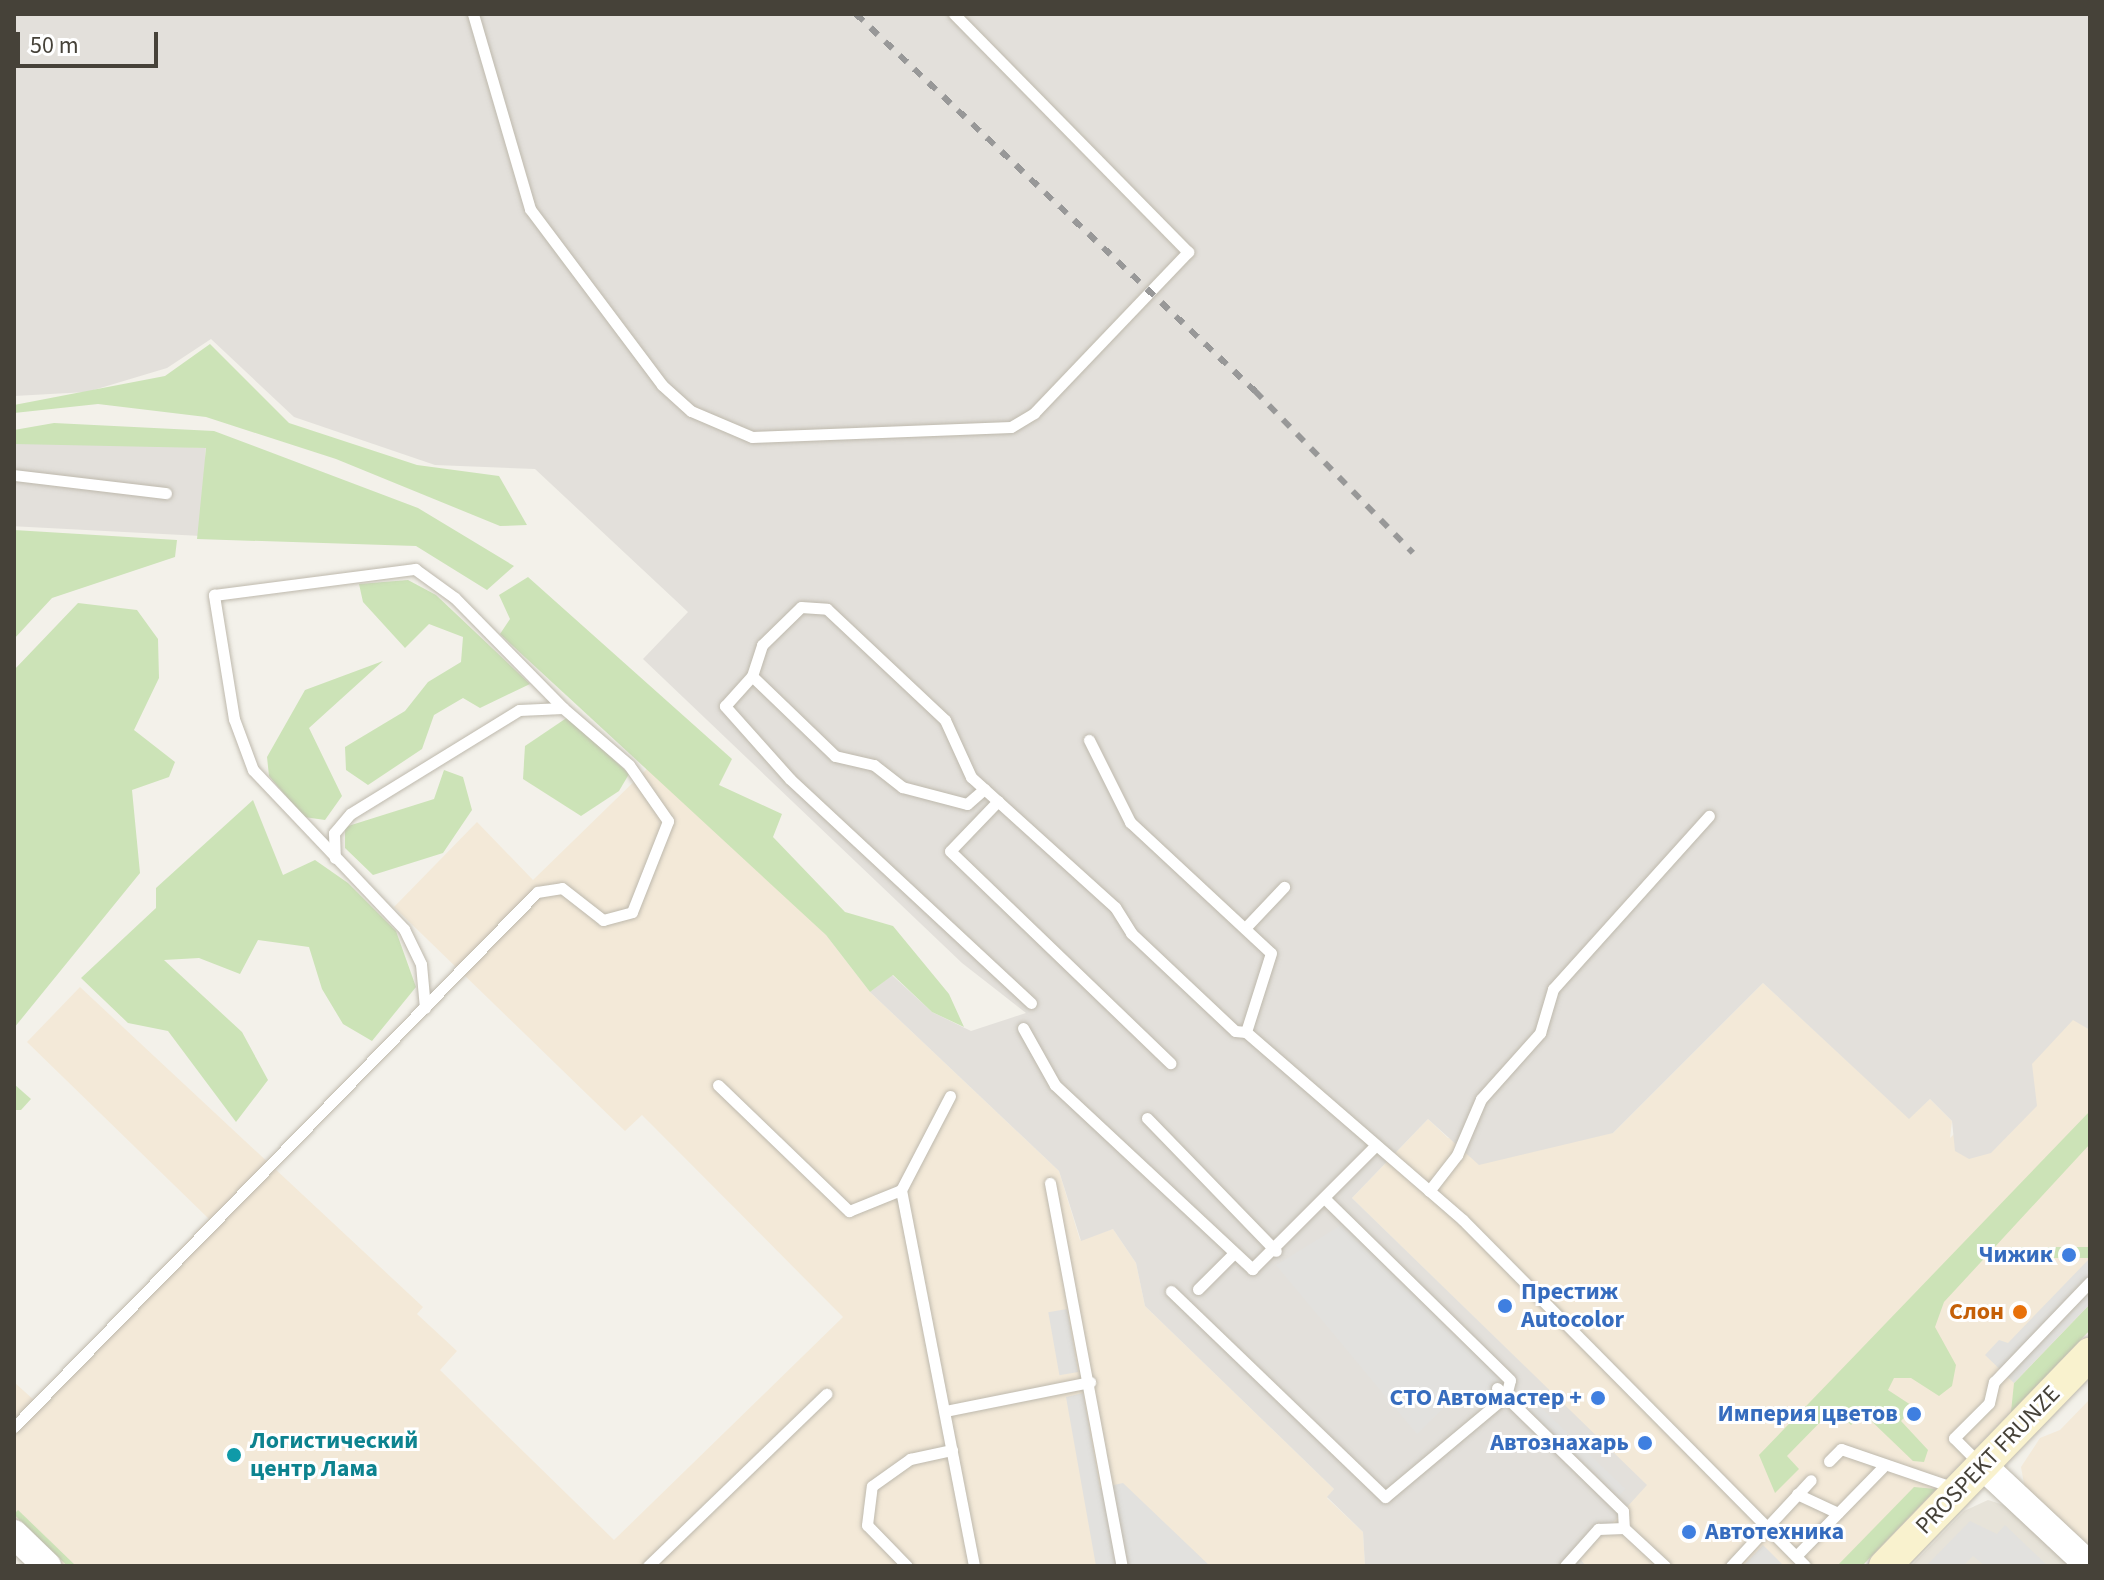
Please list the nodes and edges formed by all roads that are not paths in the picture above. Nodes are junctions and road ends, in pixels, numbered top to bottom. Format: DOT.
graph roads {
  1 [pos="473,14"];
  2 [pos="954,14"];
  3 [pos="14,475"];
  4 [pos="166,493"];
  5 [pos="752,676"];
  6 [pos="563,708"];
  7 [pos="1089,740"];
  8 [pos="984,789"];
  9 [pos="998,801"];
  10 [pos="1709,816"];
  11 [pos="335,858"];
  12 [pos="1284,887"];
  13 [pos="1247,926"];
  14 [pos="1031,1003"];
  15 [pos="425,1008"];
  16 [pos="1023,1028"];
  17 [pos="1246,1032"];
  18 [pos="1170,1063"];
  19 [pos="718,1085"];
  20 [pos="950,1096"];
  21 [pos="1147,1118"];
  22 [pos="1376,1145"];
  23 [pos="1050,1183"];
  24 [pos="901,1190"];
  25 [pos="1429,1191"];
  26 [pos="1326,1200"];
  27 [pos="1276,1251"];
  28 [pos="1231,1256"];
  29 [pos="2090,1282"];
  30 [pos="1198,1289"];
  31 [pos="1171,1291"];
  32 [pos="2090,1354"];
  33 [pos="1090,1382"];
  34 [pos="1502,1392"];
  35 [pos="826,1394"];
  36 [pos="945,1411"];
  37 [pos="14,1427"];
  38 [pos="952,1450"];
  39 [pos="1829,1461"];
  40 [pos="1983,1466"];
  41 [pos="1882,1468"];
  42 [pos="1811,1480"];
  43 [pos="1959,1489"];
  44 [pos="1797,1494"];
  45 [pos="1838,1513"];
  46 [pos="1767,1526"];
  47 [pos="1624,1528"];
  48 [pos="14,1534"];
  49 [pos="1796,1556"];
  50 [pos="47,1566"];
  51 [pos="648,1566"];
  52 [pos="907,1566"];
  53 [pos="974,1566"];
  54 [pos="1122,1566"];
  55 [pos="1565,1566"];
  56 [pos="1665,1566"];
  57 [pos="1731,1566"];
  58 [pos="1805,1566"];
  59 [pos="1885,1566"];
  60 [pos="2090,1566"];
  1 -- 2 [label="lane"];
  3 -- 4 [label="lane"];
  5 -- 8 [label="lane"];
  5 -- 8 [label="lane"];
  5 -- 14 [label="lane"];
  6 -- 11 [label="lane"];
  6 -- 11 [label="lane"];
  6 -- 15 [label="lane"];
  7 -- 13 [label="lane"];
  8 -- 9 [label="lane"];
  9 -- 17 [label="lane"];
  9 -- 18 [label="lane"];
  10 -- 25 [label="lane"];
  11 -- 15 [label="lane"];
  12 -- 13 [label="lane"];
  13 -- 17 [label="lane"];
  15 -- 37 [label="lane"];
  16 -- 28 [label="lane"];
  17 -- 22 [label="lane"];
  19 -- 24 [label="lane"];
  20 -- 24 [label="lane"];
  21 -- 27 [label="lane"];
  22 -- 25 [label="lane"];
  22 -- 26 [label="lane"];
  23 -- 33 [label="lane"];
  24 -- 36 [label="lane"];
  25 -- 46 [label="lane"];
  26 -- 27 [label="lane"];
  26 -- 34 [label="lane"];
  27 -- 28 [label="lane"];
  28 -- 30 [label="lane"];
  29 -- 40 [label="lane"];
  31 -- 34 [label="lane"];
  32 -- 40 [label="main road, PROSPEKT FRUNZE"];
  33 -- 36 [label="lane"];
  33 -- 54 [label="lane"];
  34 -- 47 [label="lane"];
  35 -- 51 [label="lane"];
  36 -- 38 [label="lane"];
  38 -- 52 [label="lane"];
  38 -- 53 [label="lane"];
  39 -- 41 [label="lane"];
  40 -- 43 [label="main road, PROSPEKT FRUNZE"];
  40 -- 60 [label="street"];
  41 -- 43 [label="lane"];
  41 -- 45 [label="lane"];
  42 -- 44 [label="lane"];
  43 -- 59 [label="main road, PROSPEKT FRUNZE"];
  44 -- 45 [label="lane"];
  44 -- 46 [label="lane"];
  45 -- 49 [label="lane"];
  46 -- 49 [label="lane"];
  46 -- 57 [label="lane"];
  47 -- 55 [label="lane"];
  47 -- 56 [label="lane"];
  48 -- 50 [label="street"];
  49 -- 58 [label="lane"];
}
